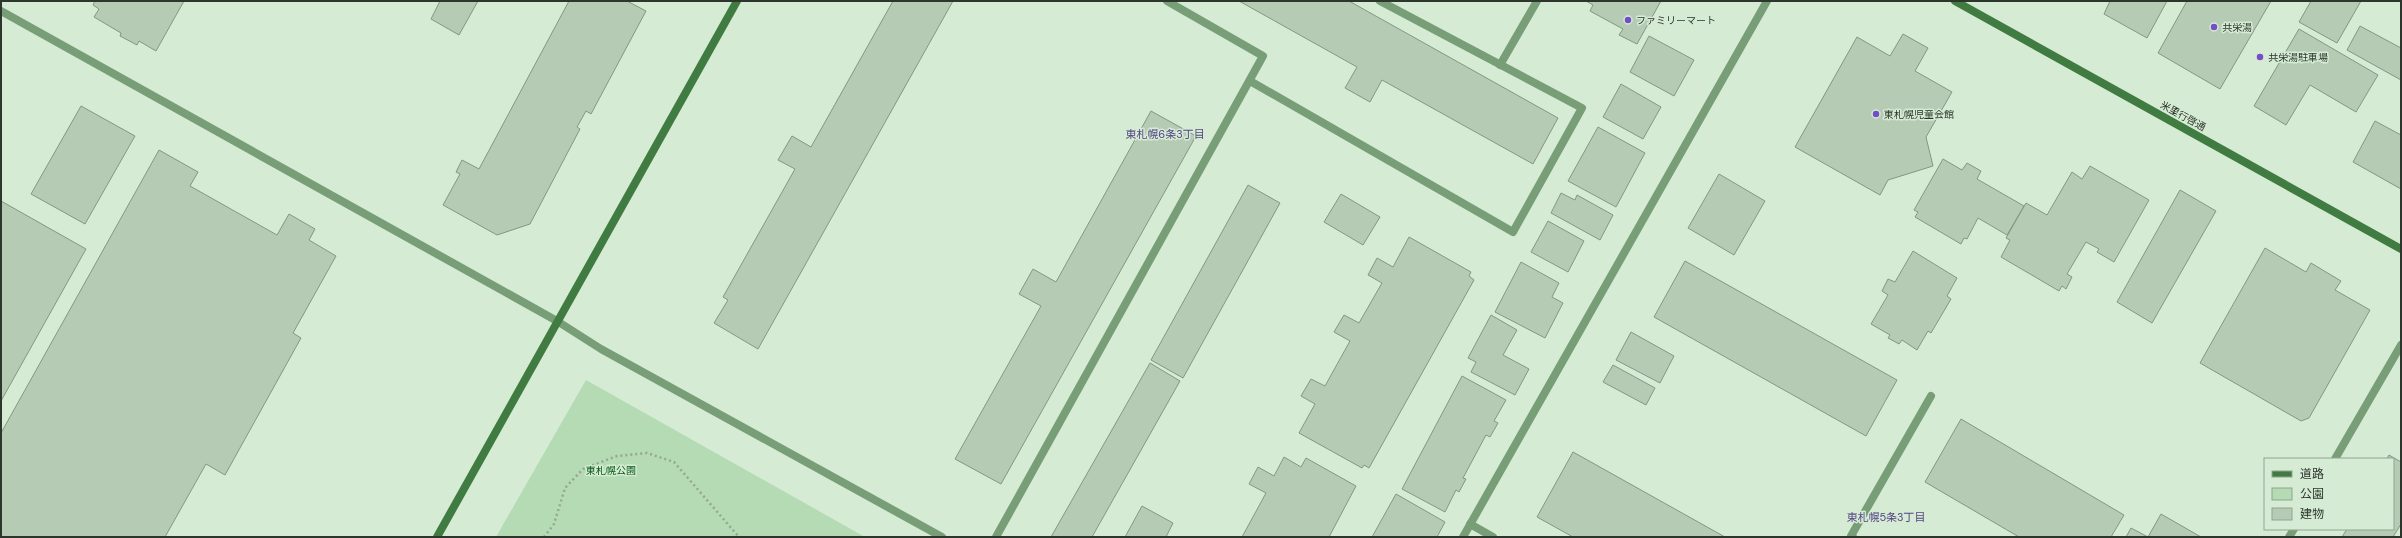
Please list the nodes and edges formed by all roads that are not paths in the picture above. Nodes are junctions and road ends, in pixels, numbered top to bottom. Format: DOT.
graph roads {
  1 [pos="738,1"];
  2 [pos="1167,1"];
  3 [pos="1380,1"];
  4 [pos="1537,1"];
  5 [pos="1767,1"];
  6 [pos="1955,1"];
  7 [pos="1,11"];
  8 [pos="1500,65"];
  9 [pos="1250,81"];
  10 [pos="2401,249"];
  11 [pos="557,321"];
  12 [pos="2401,345"];
  13 [pos="1931,396"];
  14 [pos="2335,458"];
  15 [pos="1470,524"];
  16 [pos="436,537"];
  17 [pos="942,537"];
  18 [pos="996,537"];
  19 [pos="1463,537"];
  20 [pos="1493,537"];
  21 [pos="1853,537"];
  1 -- 11 [label="street"];
  2 -- 9 [label="street"];
  3 -- 8 [label="street"];
  4 -- 8 [label="street"];
  5 -- 15 [label="street"];
  6 -- 10 [label="street, 米里行啓通"];
  7 -- 11 [label="street"];
  8 -- 9 [label="street"];
  9 -- 18 [label="street"];
  11 -- 16 [label="street"];
  11 -- 17 [label="street"];
  12 -- 14 [label="street"];
  13 -- 21 [label="street"];
  15 -- 19 [label="street"];
  15 -- 20 [label="street"];
}
